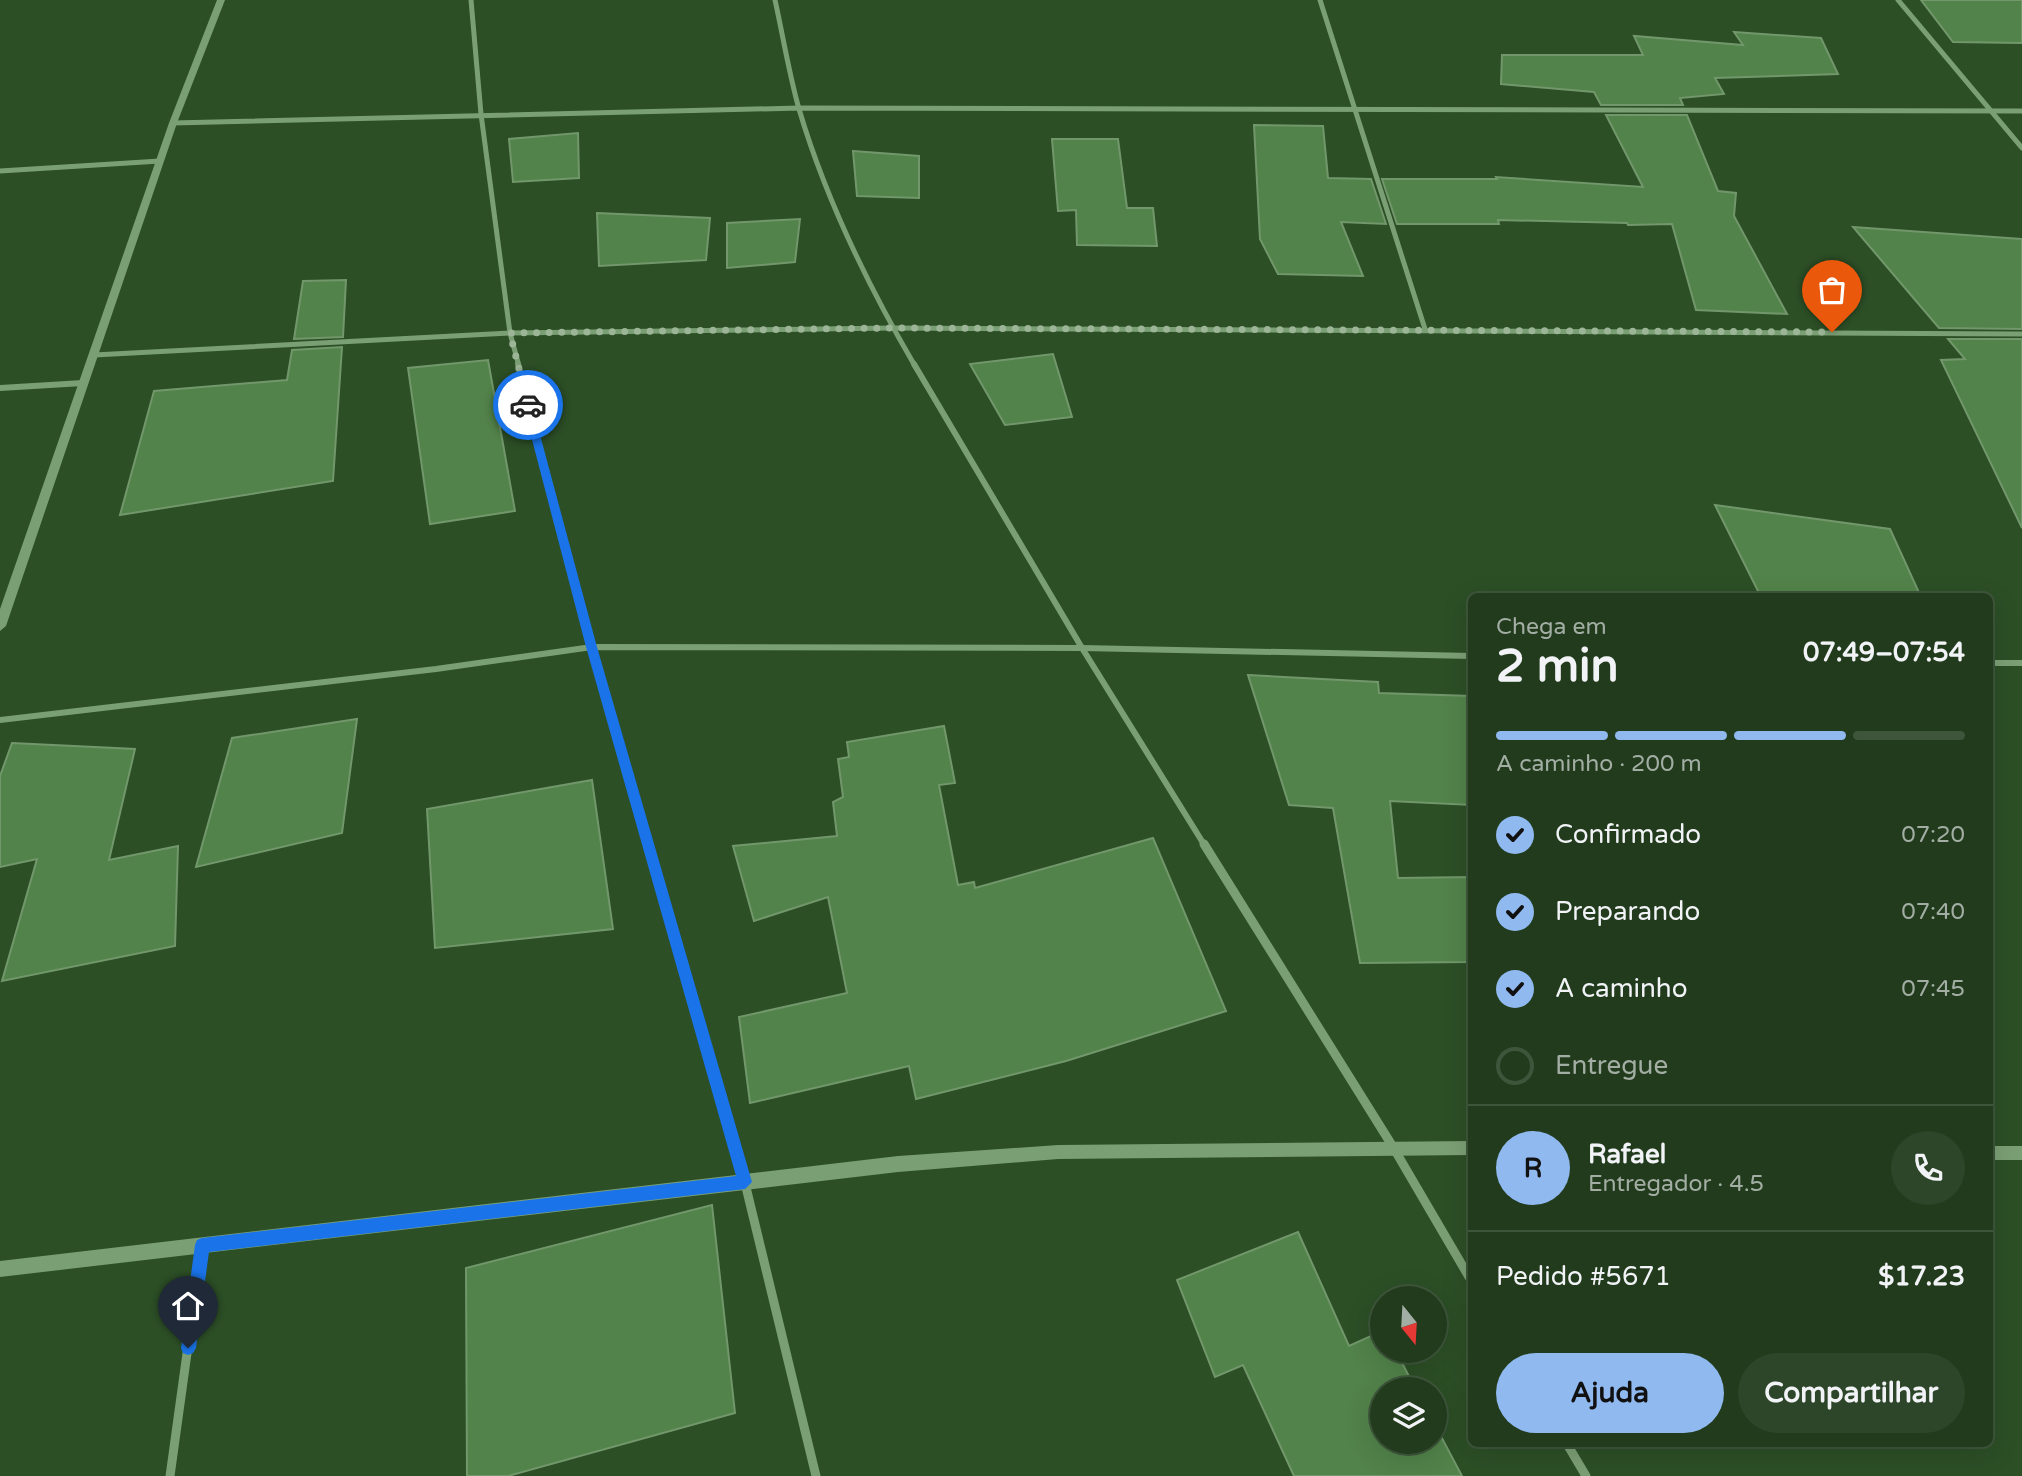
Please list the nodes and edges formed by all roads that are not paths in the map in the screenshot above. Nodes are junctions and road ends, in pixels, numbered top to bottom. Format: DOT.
graph roads {
  1 [pos="221,0"];
  2 [pos="471,0"];
  3 [pos="775,0"];
  4 [pos="1320,0"];
  5 [pos="1898,0"];
  6 [pos="799,108"];
  7 [pos="1354,108"];
  8 [pos="1993,111"];
  9 [pos="2022,111"];
  10 [pos="481,114"];
  11 [pos="173,123"];
  12 [pos="2022,148"];
  13 [pos="160,161"];
  14 [pos="0,171"];
  15 [pos="892,328"];
  16 [pos="1425,329"];
  17 [pos="510,333"];
  18 [pos="2022,334"];
  19 [pos="94,355"];
  20 [pos="83,383"];
  21 [pos="0,388"];
  22 [pos="0,626"];
  23 [pos="592,647"];
  24 [pos="1082,648"];
  25 [pos="1468,656"];
  26 [pos="1993,663"];
  27 [pos="2022,663"];
  28 [pos="0,720"];
  29 [pos="1393,1147"];
  30 [pos="1468,1148"];
  31 [pos="1993,1153"];
  32 [pos="2022,1153"];
  33 [pos="745,1182"];
  34 [pos="202,1245"];
  35 [pos="0,1269"];
  36 [pos="1468,1275"];
  37 [pos="1569,1447"];
  38 [pos="170,1476"];
  39 [pos="816,1476"];
  40 [pos="1586,1476"];
  1 -- 11 [label="street"];
  2 -- 10 [label="street"];
  3 -- 6 [label="street"];
  4 -- 7 [label="street"];
  5 -- 8 [label="street"];
  6 -- 7 [label="street"];
  6 -- 10 [label="street"];
  6 -- 15 [label="street"];
  7 -- 8 [label="street"];
  7 -- 16 [label="street"];
  8 -- 9 [label="street"];
  8 -- 12 [label="street"];
  10 -- 11 [label="street"];
  10 -- 17 [label="street"];
  11 -- 13 [label="street"];
  13 -- 14 [label="street"];
  13 -- 19 [label="street"];
  15 -- 16 [label="street"];
  15 -- 17 [label="street"];
  15 -- 24 [label="street"];
  16 -- 18 [label="street"];
  17 -- 19 [label="street"];
  17 -- 23 [label="street"];
  19 -- 20 [label="street"];
  20 -- 21 [label="street"];
  20 -- 22 [label="street"];
  23 -- 24 [label="street"];
  23 -- 28 [label="street"];
  23 -- 33 [label="street"];
  24 -- 25 [label="street"];
  24 -- 29 [label="street"];
  26 -- 27 [label="street"];
  29 -- 30 [label="street"];
  29 -- 33 [label="street"];
  29 -- 36 [label="street"];
  31 -- 32 [label="street"];
  33 -- 34 [label="street"];
  33 -- 39 [label="street"];
  34 -- 35 [label="street"];
  34 -- 38 [label="street"];
  37 -- 40 [label="street"];
}
